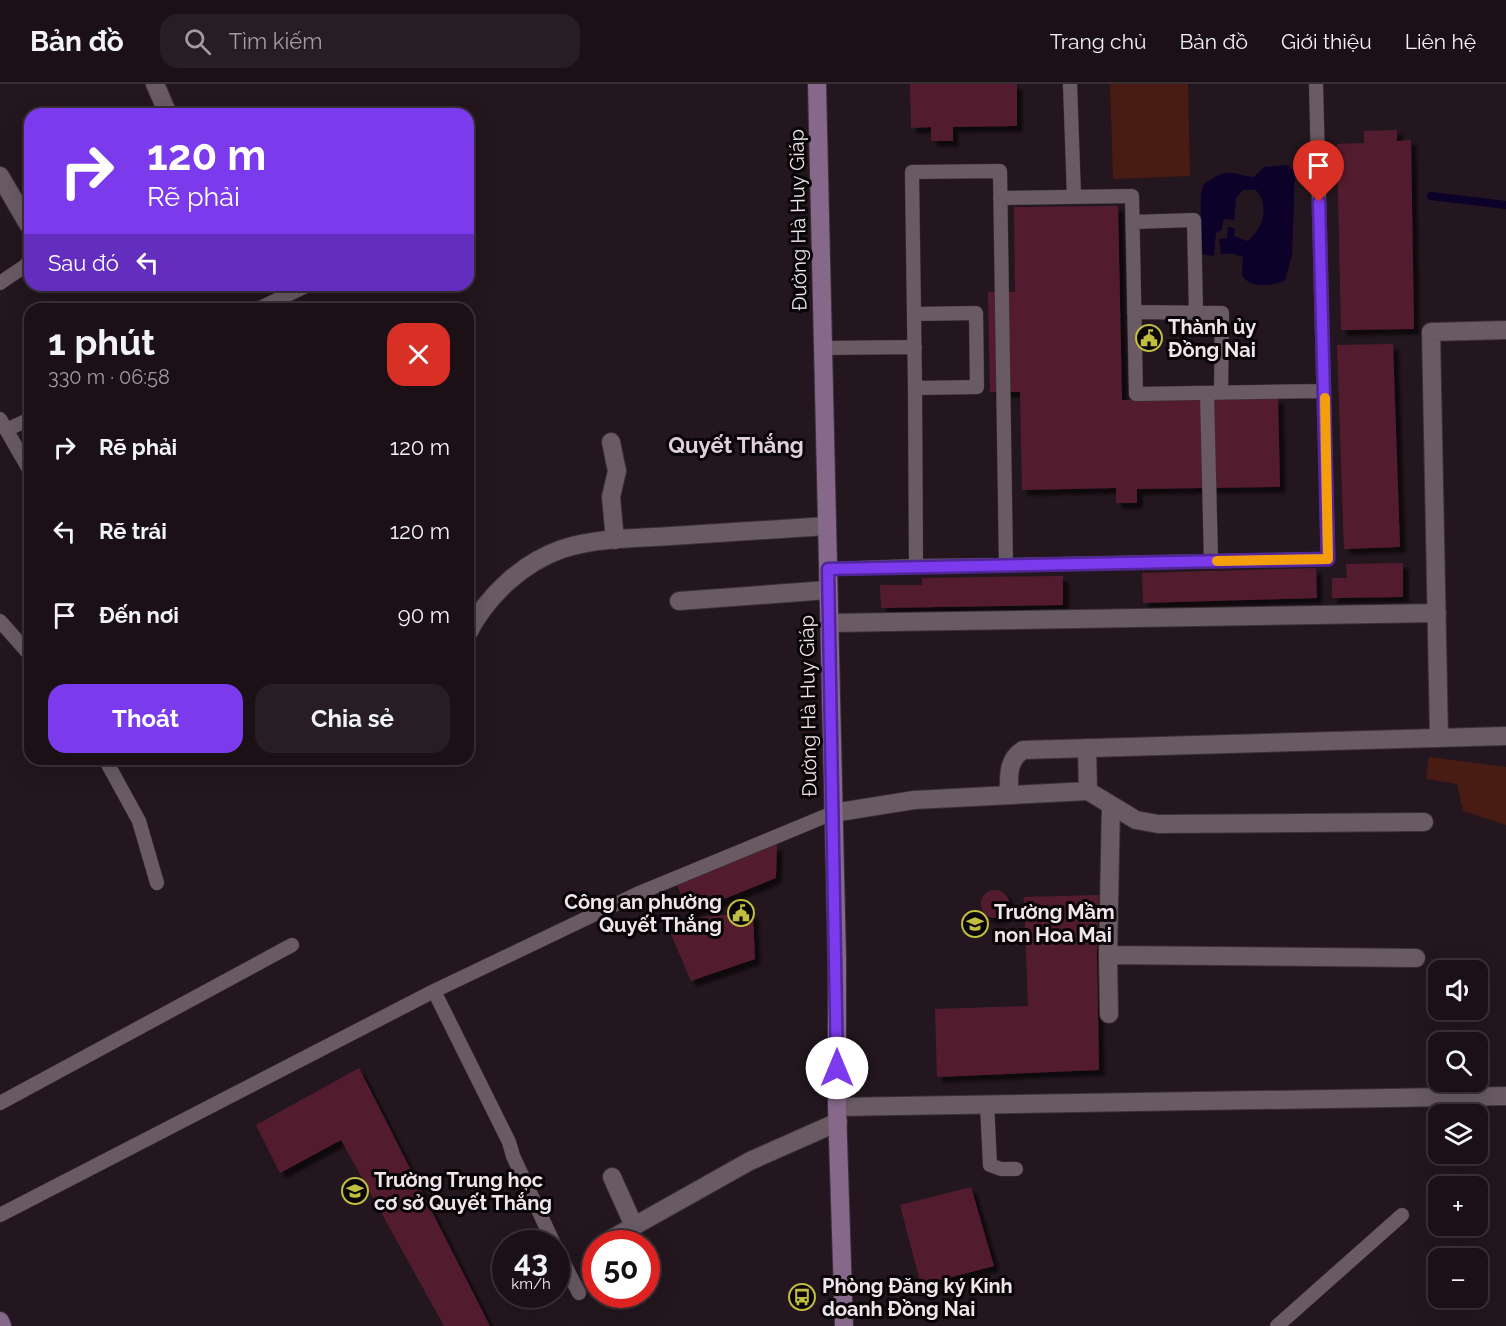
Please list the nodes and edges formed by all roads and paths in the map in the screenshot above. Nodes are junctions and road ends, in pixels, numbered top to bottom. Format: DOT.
graph roads {
  1 [pos="155,84"];
  2 [pos="817,84"];
  3 [pos="1070,84"];
  4 [pos="1316,84"];
  5 [pos="165,108"];
  6 [pos="0,176"];
  7 [pos="1074,196"];
  8 [pos="1000,198"];
  9 [pos="24,217"];
  10 [pos="1132,222"];
  11 [pos="24,267"];
  12 [pos="0,283"];
  13 [pos="296,291"];
  14 [pos="270,303"];
  15 [pos="1134,312"];
  16 [pos="1196,312"];
  17 [pos="914,314"];
  18 [pos="1506,330"];
  19 [pos="915,347"];
  20 [pos="823,348"];
  21 [pos="976,349"];
  22 [pos="1002,349"];
  23 [pos="915,388"];
  24 [pos="1324,391"];
  25 [pos="1207,393"];
  26 [pos="1221,393"];
  27 [pos="24,419"];
  28 [pos="3,424"];
  29 [pos="611,442"];
  30 [pos="24,461"];
  31 [pos="827,526"];
  32 [pos="615,540"];
  33 [pos="1211,561"];
  34 [pos="916,566"];
  35 [pos="1006,566"];
  36 [pos="828,569"];
  37 [pos="828,590"];
  38 [pos="679,601"];
  39 [pos="1437,613"];
  40 [pos="0,621"];
  41 [pos="474,623"];
  42 [pos="828,623"];
  43 [pos="24,649"];
  44 [pos="1506,736"];
  45 [pos="1439,738"];
  46 [pos="1087,748"];
  47 [pos="108,765"];
  48 [pos="1088,791"];
  49 [pos="1009,794"];
  50 [pos="1111,805"];
  51 [pos="833,813"];
  52 [pos="1424,822"];
  53 [pos="157,883"];
  54 [pos="292,945"];
  55 [pos="1108,955"];
  56 [pos="1416,958"];
  57 [pos="434,991"];
  58 [pos="1109,1014"];
  59 [pos="1506,1096"];
  60 [pos="0,1103"];
  61 [pos="987,1104"];
  62 [pos="838,1115"];
  63 [pos="1016,1169"];
  64 [pos="612,1177"];
  65 [pos="0,1215"];
  66 [pos="1402,1215"];
  67 [pos="634,1226"];
  68 [pos="547,1230"];
  69 [pos="627,1230"];
  70 [pos="570,1275"];
  71 [pos="579,1293"];
  72 [pos="0,1321"];
  73 [pos="2,1326"];
  74 [pos="844,1326"];
  75 [pos="1277,1326"];
  1 -- 5 [label="street"];
  2 -- 20 [label="main road, Đường Hà Huy Giáp"];
  3 -- 7 [label="lane"];
  4 -- 24 [label="lane"];
  6 -- 9 [label="street"];
  7 -- 8 [label="lane"];
  7 -- 10 [label="lane"];
  8 -- 17 [label="lane"];
  8 -- 22 [label="lane"];
  10 -- 15 [label="lane"];
  10 -- 16 [label="lane"];
  11 -- 12 [label="lane"];
  13 -- 14 [label="lane"];
  15 -- 16 [label="lane"];
  15 -- 25 [label="lane"];
  16 -- 26 [label="lane"];
  17 -- 19 [label="lane"];
  17 -- 21 [label="lane"];
  18 -- 39 [label="street"];
  19 -- 20 [label="lane"];
  19 -- 23 [label="lane"];
  20 -- 31 [label="main road, Đường Hà Huy Giáp"];
  21 -- 22 [label="lane"];
  21 -- 23 [label="lane"];
  22 -- 35 [label="lane"];
  23 -- 34 [label="lane"];
  24 -- 26 [label="lane"];
  24 -- 33 [label="lane"];
  25 -- 26 [label="lane"];
  25 -- 33 [label="lane"];
  27 -- 28 [label="lane"];
  28 -- 30 [label="lane"];
  29 -- 32 [label="street"];
  31 -- 32 [label="street"];
  31 -- 36 [label="main road, Đường Hà Huy Giáp"];
  32 -- 41 [label="street"];
  33 -- 35 [label="lane"];
  34 -- 35 [label="lane"];
  34 -- 36 [label="lane"];
  36 -- 37 [label="main road, Đường Hà Huy Giáp"];
  37 -- 38 [label="street"];
  37 -- 42 [label="main road, Đường Hà Huy Giáp"];
  39 -- 42 [label="street"];
  39 -- 45 [label="street"];
  40 -- 43 [label="lane"];
  42 -- 51 [label="main road, Đường Hà Huy Giáp"];
  44 -- 45 [label="street"];
  45 -- 46 [label="street"];
  46 -- 48 [label="street"];
  46 -- 49 [label="street"];
  47 -- 53 [label="lane"];
  48 -- 49 [label="street"];
  48 -- 50 [label="street"];
  49 -- 51 [label="street"];
  50 -- 52 [label="street"];
  50 -- 55 [label="street"];
  51 -- 57 [label="lane"];
  51 -- 62 [label="main road, Đường Hà Huy Giáp"];
  54 -- 60 [label="lane"];
  55 -- 56 [label="street"];
  55 -- 58 [label="street"];
  57 -- 65 [label="lane"];
  57 -- 68 [label="lane"];
  59 -- 61 [label="street"];
  61 -- 62 [label="street"];
  61 -- 63 [label="lane"];
  62 -- 67 [label="street"];
  62 -- 74 [label="main road, Đường Hà Huy Giáp"];
  64 -- 67 [label="street"];
  66 -- 75 [label="lane"];
  67 -- 69 [label="street"];
  70 -- 71 [label="lane"];
  72 -- 73 [label="main road"];
}
